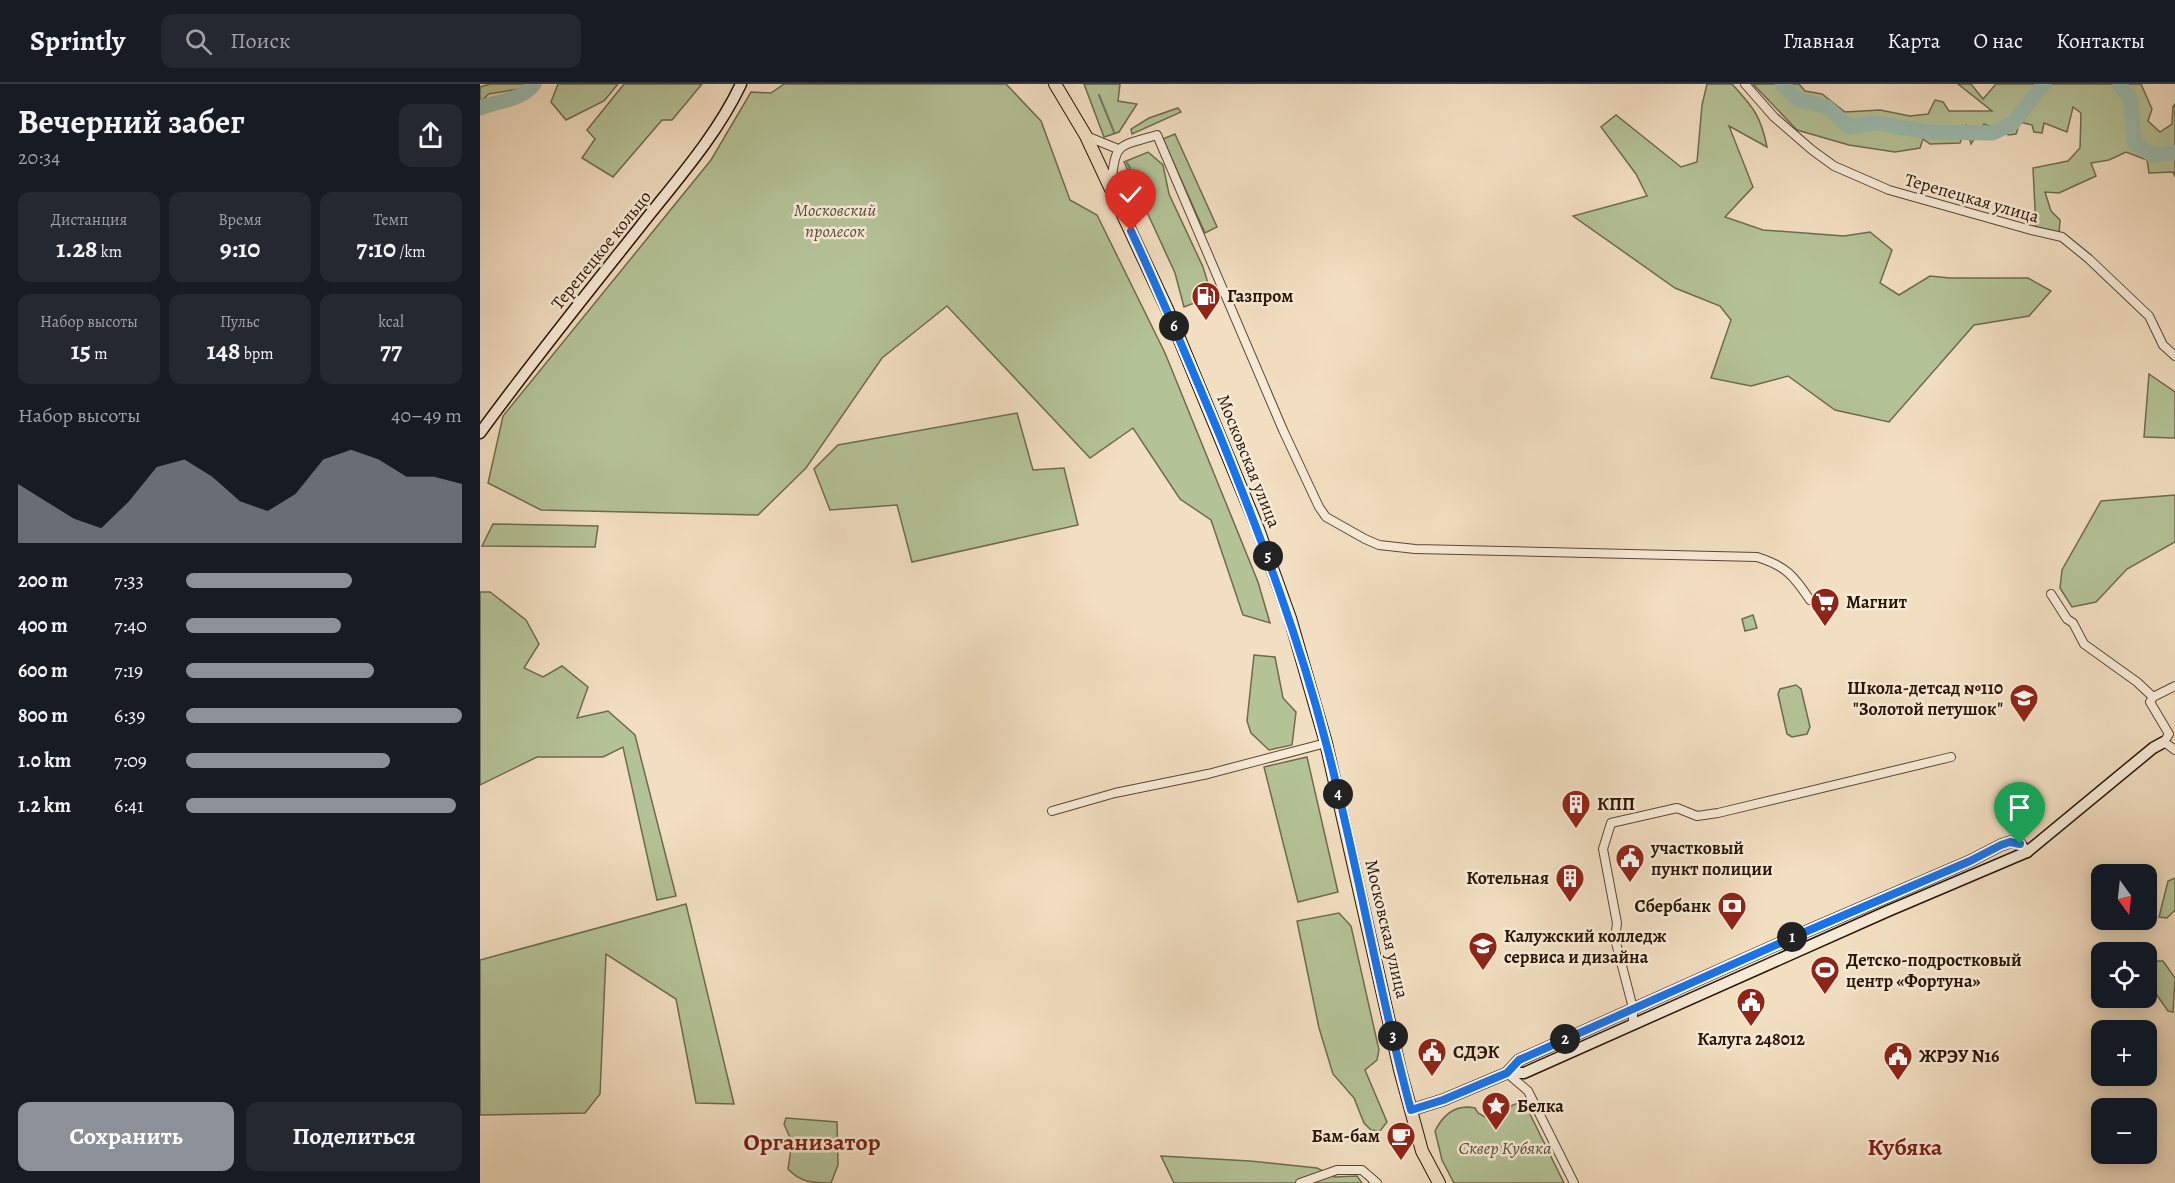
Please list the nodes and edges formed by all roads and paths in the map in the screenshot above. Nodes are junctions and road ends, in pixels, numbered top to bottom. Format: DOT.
graph roads {
  1 [pos="741,84"];
  2 [pos="1055,84"];
  3 [pos="1745,84"];
  4 [pos="1086,136"];
  5 [pos="1118,149"];
  6 [pos="1110,188"];
  7 [pos="2175,356"];
  8 [pos="480,433"];
  9 [pos="2052,594"];
  10 [pos="1810,600"];
  11 [pos="2175,686"];
  12 [pos="2153,697"];
  13 [pos="2164,742"];
  14 [pos="1326,743"];
  15 [pos="2175,750"];
  16 [pos="1951,757"];
  17 [pos="1052,811"];
  18 [pos="2027,852"];
  19 [pos="1633,1008"];
  20 [pos="1633,1024"];
  21 [pos="1507,1073"];
  22 [pos="1411,1110"];
  23 [pos="1300,1183"];
  24 [pos="1377,1183"];
  25 [pos="1439,1183"];
  26 [pos="1574,1183"];
  1 -- 8 [label="street, Терепецкое кольцо"];
  2 -- 4 [label="main road, Московская улица"];
  3 -- 7 [label="street, Терепецкая улица"];
  4 -- 5 [label="street"];
  4 -- 6 [label="main road, Московская улица"];
  5 -- 6 [label="street"];
  5 -- 10 [label="street"];
  6 -- 14 [label="main road, Московская улица"];
  9 -- 12 [label="street"];
  11 -- 12 [label="street"];
  12 -- 13 [label="street"];
  13 -- 15 [label="street"];
  13 -- 18 [label="street"];
  14 -- 17 [label="street"];
  14 -- 22 [label="main road, Московская улица"];
  16 -- 19 [label="street"];
  18 -- 19 [label="street"];
  18 -- 20 [label="street"];
  19 -- 20 [label="street"];
  19 -- 21 [label="street"];
  20 -- 21 [label="street"];
  21 -- 22 [label="street"];
  21 -- 26 [label="street"];
  22 -- 25 [label="main road, Московская улица"];
  23 -- 24 [label="street"];
}
